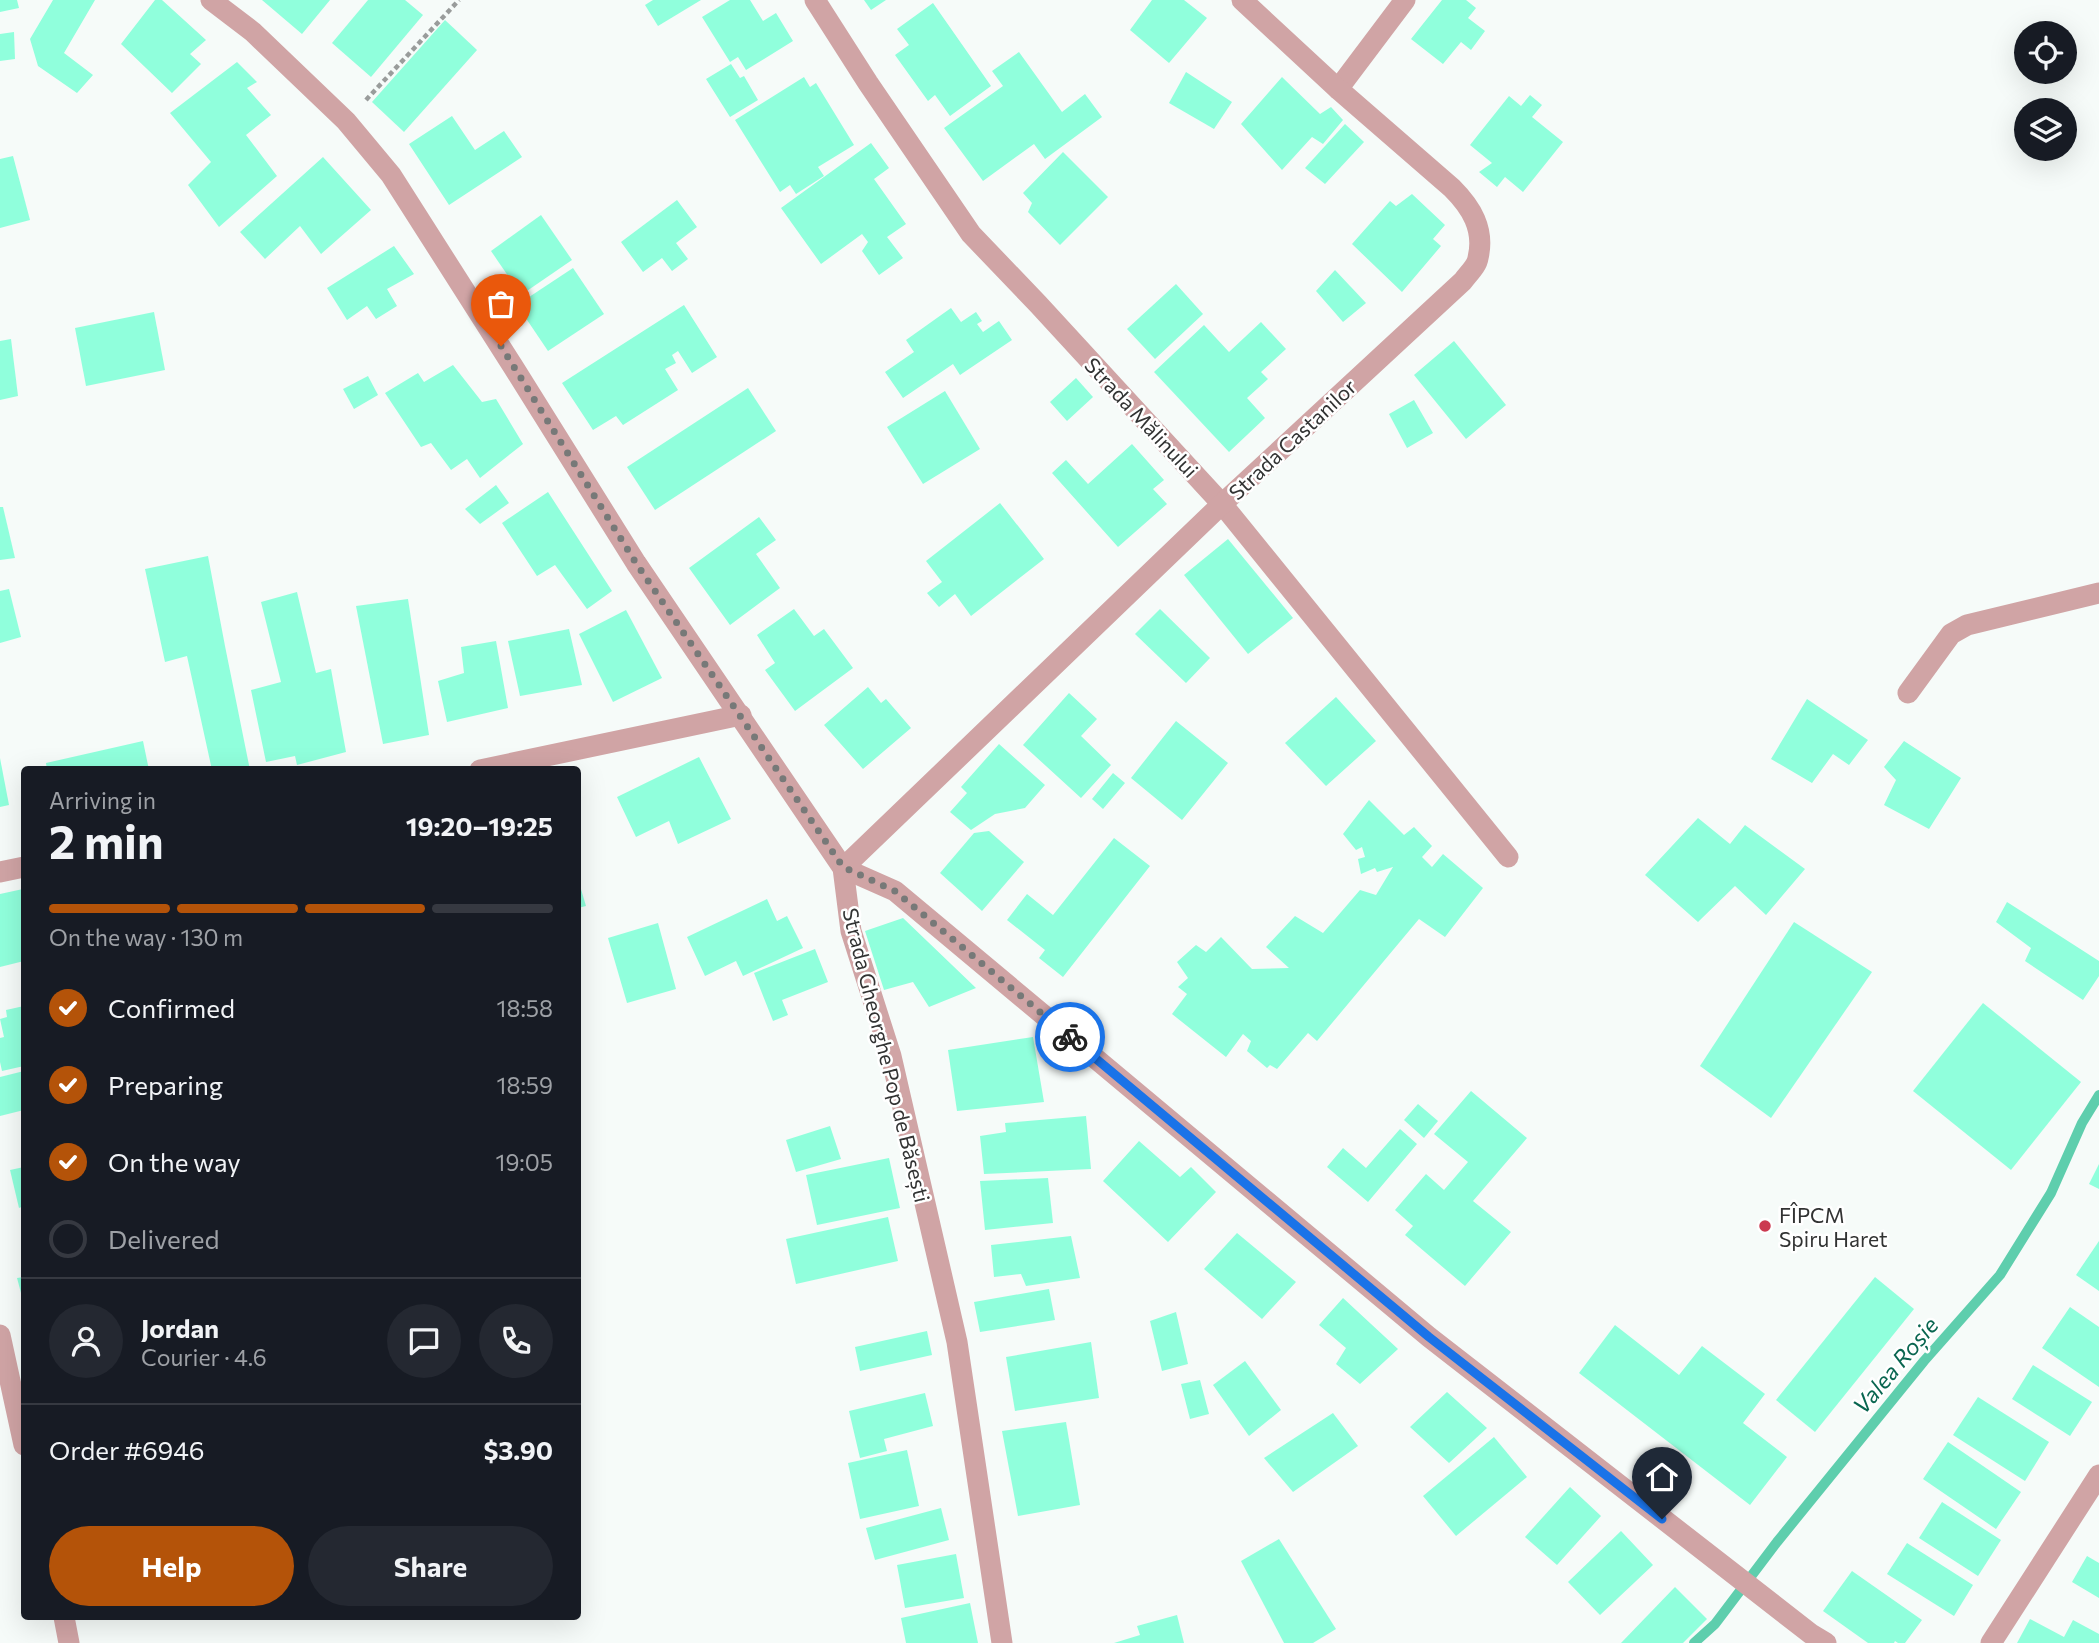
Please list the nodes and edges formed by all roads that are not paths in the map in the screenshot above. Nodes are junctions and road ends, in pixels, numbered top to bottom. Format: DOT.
graph roads {
  1 [pos="211,0"];
  2 [pos="815,0"];
  3 [pos="1242,0"];
  4 [pos="1405,0"];
  5 [pos="1338,89"];
  6 [pos="1222,504"];
  7 [pos="2099,593"];
  8 [pos="1908,693"];
  9 [pos="741,715"];
  10 [pos="499,766"];
  11 [pos="1508,857"];
  12 [pos="843,867"];
  13 [pos="21,868"];
  14 [pos="0,872"];
  15 [pos="0,1335"];
  16 [pos="21,1432"];
  17 [pos="2099,1475"];
  18 [pos="65,1620"];
  19 [pos="69,1643"];
  20 [pos="1002,1643"];
  21 [pos="1826,1643"];
  22 [pos="1991,1643"];
  1 -- 9 [label="street, Strada Gheorghe Pop de Băsești"];
  2 -- 6 [label="street, Strada Mălinului"];
  3 -- 5 [label="street, Strada Castanilor"];
  4 -- 5 [label="street"];
  5 -- 6 [label="street, Strada Castanilor"];
  6 -- 11 [label="street, Strada Mălinului"];
  6 -- 12 [label="street, Strada Castanilor"];
  7 -- 8 [label="street"];
  9 -- 10 [label="street"];
  9 -- 12 [label="street, Strada Gheorghe Pop de Băsești"];
  12 -- 20 [label="street, Strada Gheorghe Pop de Băsești"];
  12 -- 21 [label="street"];
  13 -- 14 [label="street"];
  15 -- 16 [label="street"];
  17 -- 22 [label="street"];
  18 -- 19 [label="street"];
}
